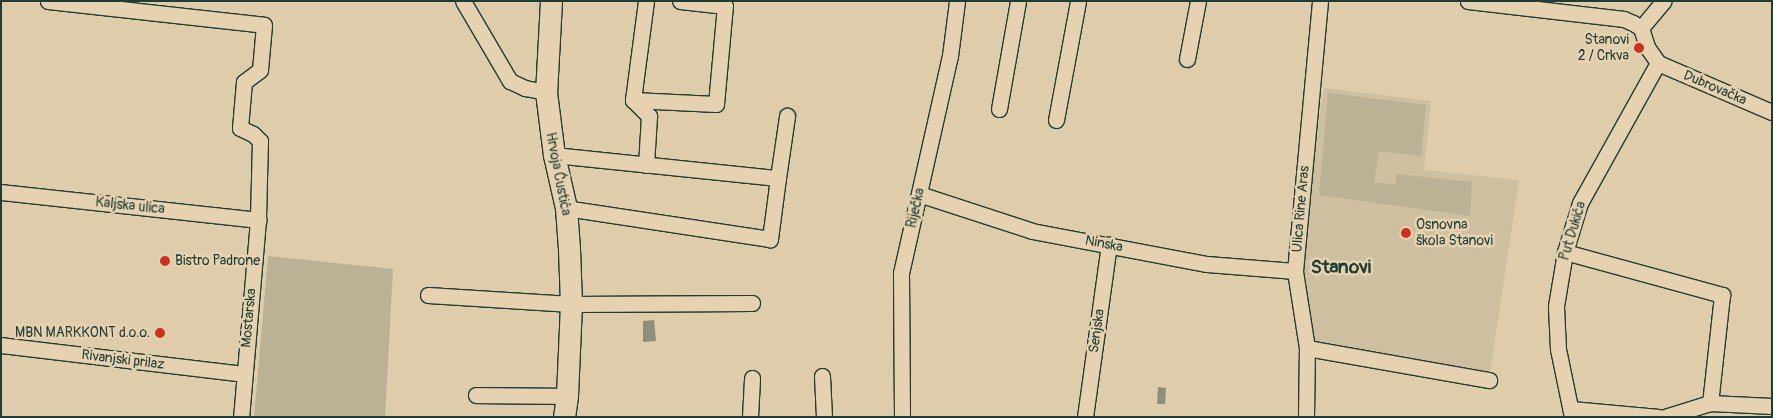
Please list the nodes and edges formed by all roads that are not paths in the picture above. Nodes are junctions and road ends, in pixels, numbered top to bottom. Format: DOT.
graph roads {
  1 [pos="48,1"];
  2 [pos="463,1"];
  3 [pos="551,1"];
  4 [pos="646,1"];
  5 [pos="680,1"];
  6 [pos="957,1"];
  7 [pos="1018,1"];
  8 [pos="1078,1"];
  9 [pos="1198,1"];
  10 [pos="1320,1"];
  11 [pos="1468,1"];
  12 [pos="1664,1"];
  13 [pos="1641,28"];
  14 [pos="1187,59"];
  15 [pos="1658,63"];
  16 [pos="546,92"];
  17 [pos="634,100"];
  18 [pos="999,109"];
  19 [pos="1772,112"];
  20 [pos="787,116"];
  21 [pos="1056,120"];
  22 [pos="554,155"];
  23 [pos="646,165"];
  24 [pos="778,178"];
  25 [pos="1,192"];
  26 [pos="919,194"];
  27 [pos="566,208"];
  28 [pos="258,220"];
  29 [pos="1109,245"];
  30 [pos="1565,252"];
  31 [pos="1295,271"];
  32 [pos="428,295"];
  33 [pos="752,303"];
  34 [pos="571,304"];
  35 [pos="1,345"];
  36 [pos="1307,348"];
  37 [pos="244,374"];
  38 [pos="822,376"];
  39 [pos="752,378"];
  40 [pos="1489,380"];
  41 [pos="476,395"];
  42 [pos="1710,403"];
  43 [pos="565,406"];
  44 [pos="1772,406"];
  45 [pos="1571,413"];
  46 [pos="241,417"];
  47 [pos="750,417"];
  48 [pos="824,417"];
  49 [pos="902,417"];
  50 [pos="1085,417"];
  51 [pos="1306,417"];
  52 [pos="1659,417"];
  53 [pos="1665,417"];
  1 -- 28 [label="street, Mostarska"];
  2 -- 16 [label="street"];
  3 -- 16 [label="main road, Hrvoja Ćustića"];
  4 -- 17 [label="street"];
  5 -- 17 [label="street"];
  6 -- 26 [label="street, Riječka"];
  7 -- 18 [label="street"];
  8 -- 21 [label="street"];
  9 -- 14 [label="street"];
  10 -- 31 [label="street, Ulica Rine Aras"];
  11 -- 13 [label="street"];
  12 -- 13 [label="street"];
  13 -- 15 [label="street"];
  15 -- 19 [label="street, Dubrovačka"];
  15 -- 30 [label="street, Put Dukića"];
  16 -- 22 [label="main road, Hrvoja Ćustića"];
  17 -- 23 [label="street"];
  20 -- 24 [label="street"];
  22 -- 23 [label="street"];
  22 -- 27 [label="main road, Hrvoja Ćustića"];
  23 -- 24 [label="street"];
  24 -- 27 [label="street"];
  25 -- 28 [label="street, Kaljska ulica"];
  26 -- 29 [label="street, Ninska"];
  26 -- 49 [label="street, Riječka"];
  27 -- 34 [label="main road, Hrvoja Ćustića"];
  28 -- 37 [label="street, Mostarska"];
  29 -- 31 [label="street, Ninska"];
  29 -- 50 [label="street, Senjska"];
  30 -- 42 [label="street"];
  30 -- 45 [label="street, Put Dukića"];
  31 -- 36 [label="street, Ulica Rine Aras"];
  32 -- 34 [label="street"];
  33 -- 34 [label="street"];
  34 -- 43 [label="main road, Hrvoja Ćustića"];
  35 -- 37 [label="street, Rivanjski prilaz"];
  36 -- 40 [label="street"];
  36 -- 51 [label="street, Ulica Rine Aras"];
  37 -- 46 [label="street, Mostarska"];
  38 -- 48 [label="street"];
  39 -- 47 [label="street"];
  41 -- 43 [label="street"];
  42 -- 44 [label="street"];
  42 -- 53 [label="street"];
  45 -- 52 [label="street"];
}
